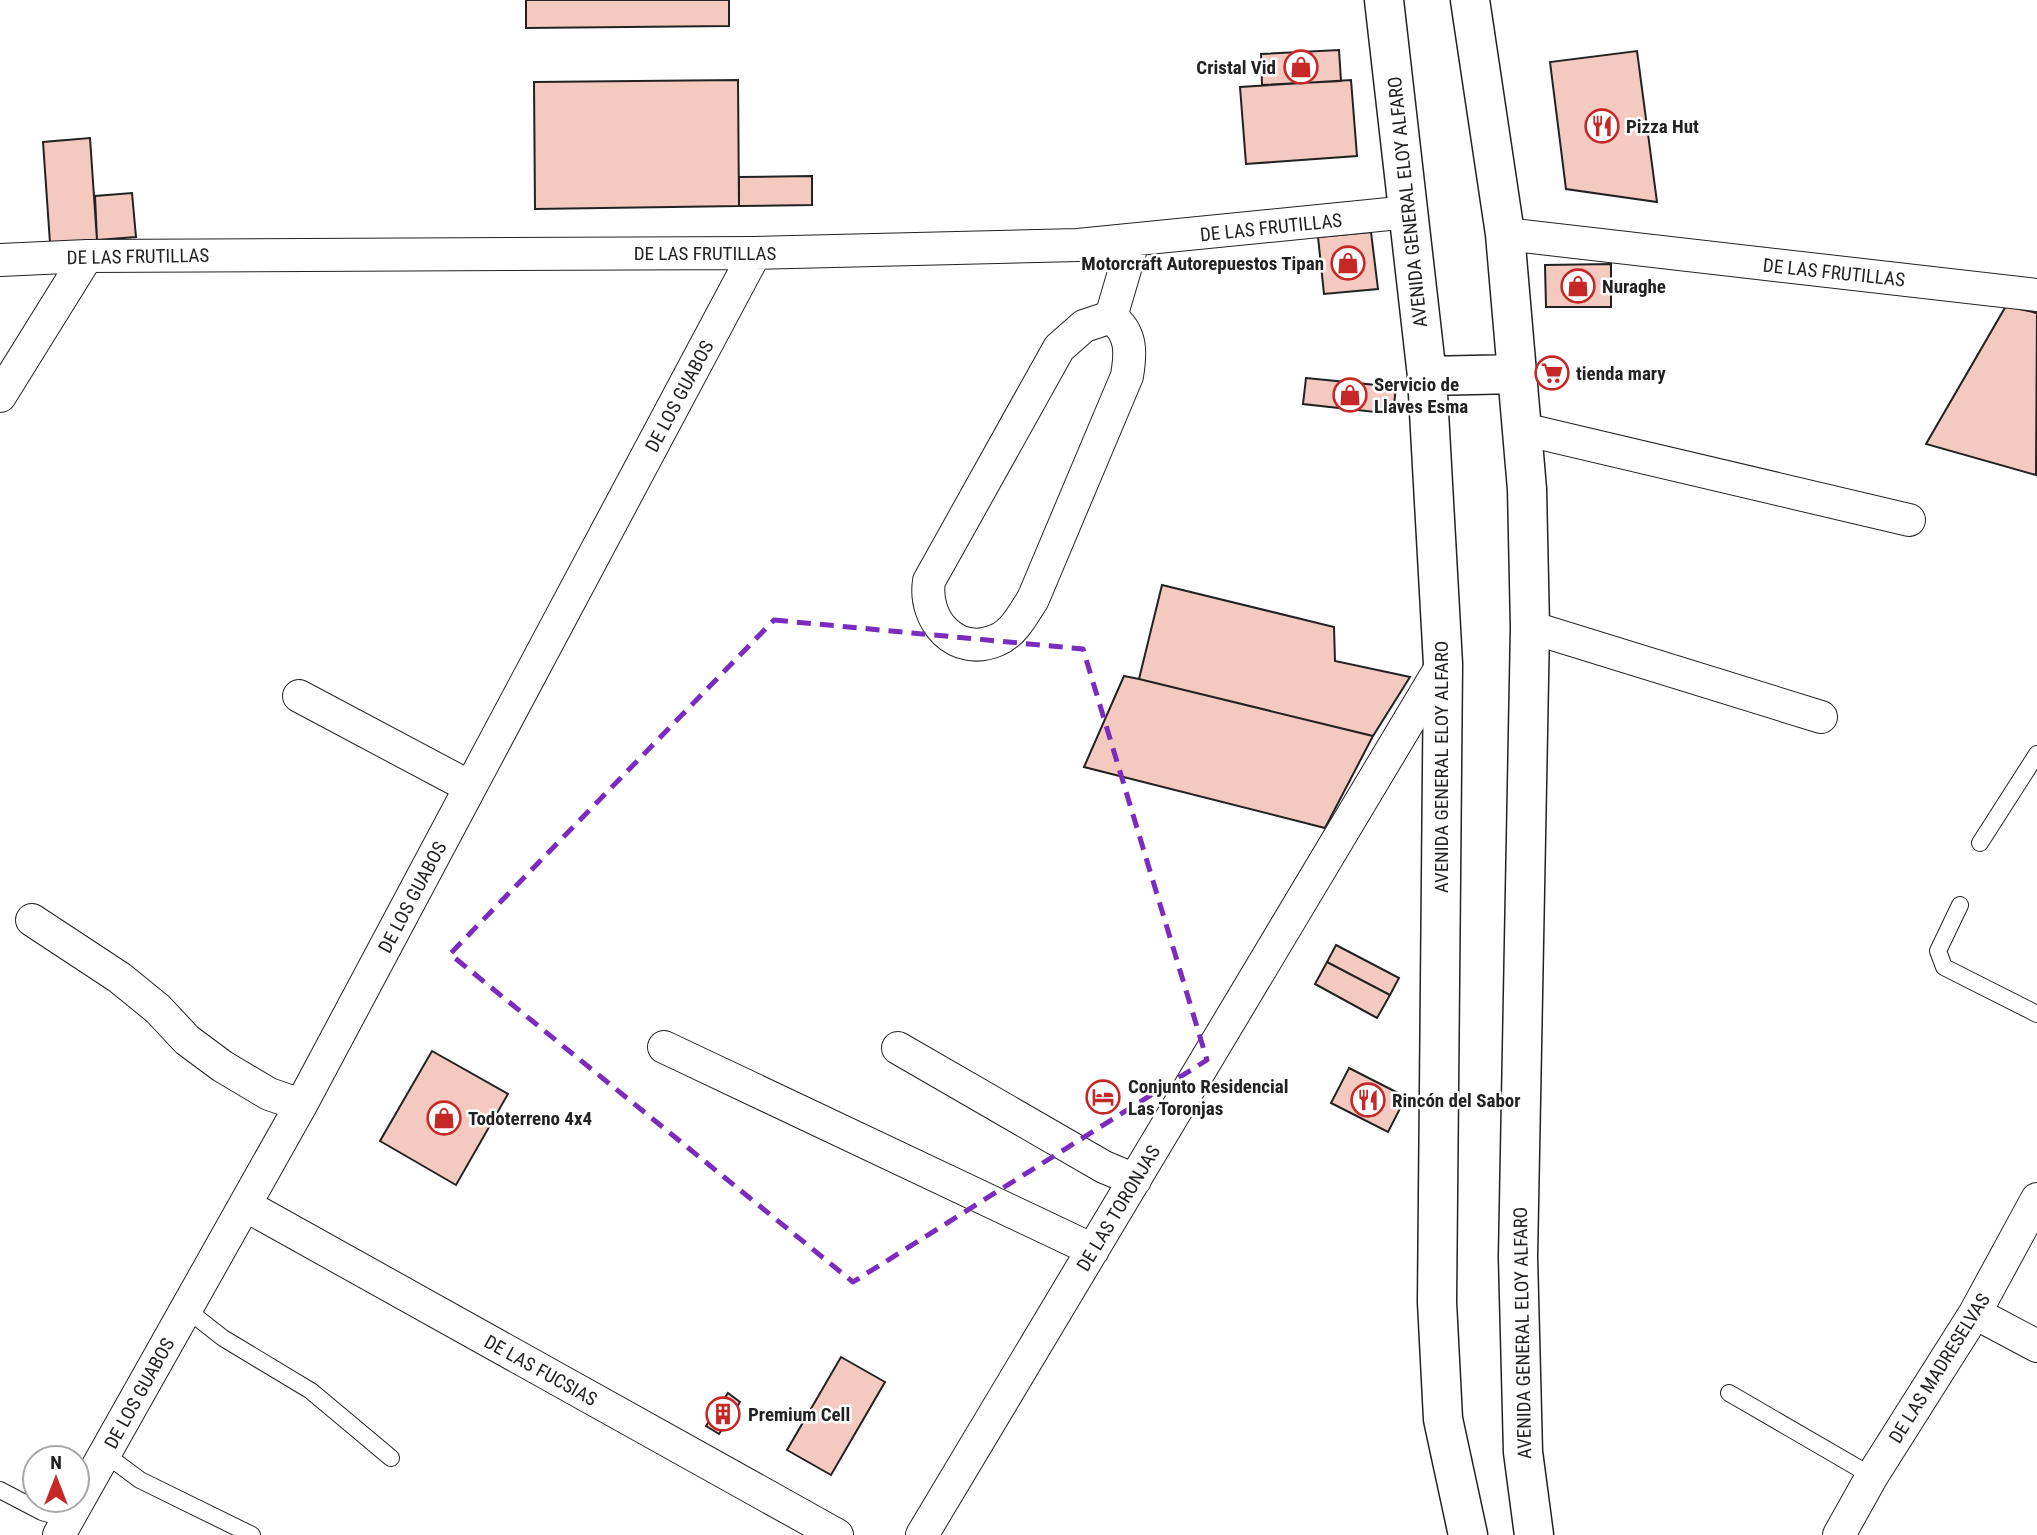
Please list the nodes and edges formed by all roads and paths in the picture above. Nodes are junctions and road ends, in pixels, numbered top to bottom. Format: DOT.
graph roads {
  1 [pos="1384,0"];
  2 [pos="1470,0"];
  3 [pos="1409,212"];
  4 [pos="1505,234"];
  5 [pos="1133,242"];
  6 [pos="755,253"];
  7 [pos="87,256"];
  8 [pos="0,260"];
  9 [pos="2037,295"];
  10 [pos="1111,317"];
  11 [pos="1518,374"];
  12 [pos="1427,376"];
  13 [pos="0,396"];
  14 [pos="1523,429"];
  15 [pos="1909,520"];
  16 [pos="1530,627"];
  17 [pos="1443,664"];
  18 [pos="299,695"];
  19 [pos="1821,717"];
  20 [pos="2037,754"];
  21 [pos="470,787"];
  22 [pos="1980,843"];
  23 [pos="1959,905"];
  24 [pos="32,920"];
  25 [pos="2037,1014"];
  26 [pos="664,1047"];
  27 [pos="898,1048"];
  28 [pos="301,1105"];
  29 [pos="1135,1181"];
  30 [pos="2037,1199"];
  31 [pos="245,1205"];
  32 [pos="1093,1250"];
  33 [pos="186,1309"];
  34 [pos="1975,1313"];
  35 [pos="2037,1346"];
  36 [pos="1729,1393"];
  37 [pos="105,1454"];
  38 [pos="391,1458"];
  39 [pos="1872,1476"];
  40 [pos="0,1490"];
  41 [pos="64,1528"];
  42 [pos="253,1535"];
  43 [pos="837,1535"];
  44 [pos="922,1535"];
  45 [pos="1468,1535"];
  46 [pos="1534,1535"];
  47 [pos="1839,1535"];
  1 -- 3 [label="main road, AVENIDA GENERAL ELOY ALFARO"];
  2 -- 4 [label="main road, AVENIDA GENERAL ELOY ALFARO"];
  3 -- 5 [label="street, DE LAS FRUTILLAS"];
  3 -- 12 [label="main road, AVENIDA GENERAL ELOY ALFARO"];
  4 -- 9 [label="street, DE LAS FRUTILLAS"];
  4 -- 11 [label="main road, AVENIDA GENERAL ELOY ALFARO"];
  5 -- 6 [label="street, DE LAS FRUTILLAS"];
  5 -- 10 [label="street"];
  6 -- 7 [label="street, DE LAS FRUTILLAS"];
  6 -- 21 [label="street, DE LOS GUABOS"];
  7 -- 8 [label="street, DE LAS FRUTILLAS"];
  7 -- 13 [label="street"];
  10 -- 10 [label="street"];
  11 -- 12 [label="main road"];
  11 -- 14 [label="main road, AVENIDA GENERAL ELOY ALFARO"];
  12 -- 17 [label="main road, AVENIDA GENERAL ELOY ALFARO"];
  14 -- 15 [label="street"];
  14 -- 16 [label="main road, AVENIDA GENERAL ELOY ALFARO"];
  16 -- 19 [label="street"];
  16 -- 46 [label="main road, AVENIDA GENERAL ELOY ALFARO"];
  17 -- 29 [label="street, DE LAS TORONJAS"];
  17 -- 45 [label="main road, AVENIDA GENERAL ELOY ALFARO"];
  18 -- 21 [label="street"];
  20 -- 22 [label="lane"];
  21 -- 28 [label="street, DE LOS GUABOS"];
  23 -- 25 [label="lane"];
  24 -- 28 [label="street"];
  26 -- 32 [label="street"];
  27 -- 29 [label="street"];
  28 -- 31 [label="street, DE LOS GUABOS"];
  29 -- 32 [label="street, DE LAS TORONJAS"];
  30 -- 34 [label="street, DE LAS MADRESELVAS"];
  31 -- 33 [label="street, DE LOS GUABOS"];
  31 -- 43 [label="street, DE LAS FUCSIAS"];
  32 -- 44 [label="street, DE LAS TORONJAS"];
  33 -- 37 [label="street, DE LOS GUABOS"];
  33 -- 38 [label="lane"];
  34 -- 35 [label="street"];
  34 -- 39 [label="street, DE LAS MADRESELVAS"];
  36 -- 39 [label="lane"];
  37 -- 41 [label="street, DE LOS GUABOS"];
  37 -- 42 [label="lane"];
  39 -- 47 [label="street, DE LAS MADRESELVAS"];
  40 -- 41 [label="lane"];
}
